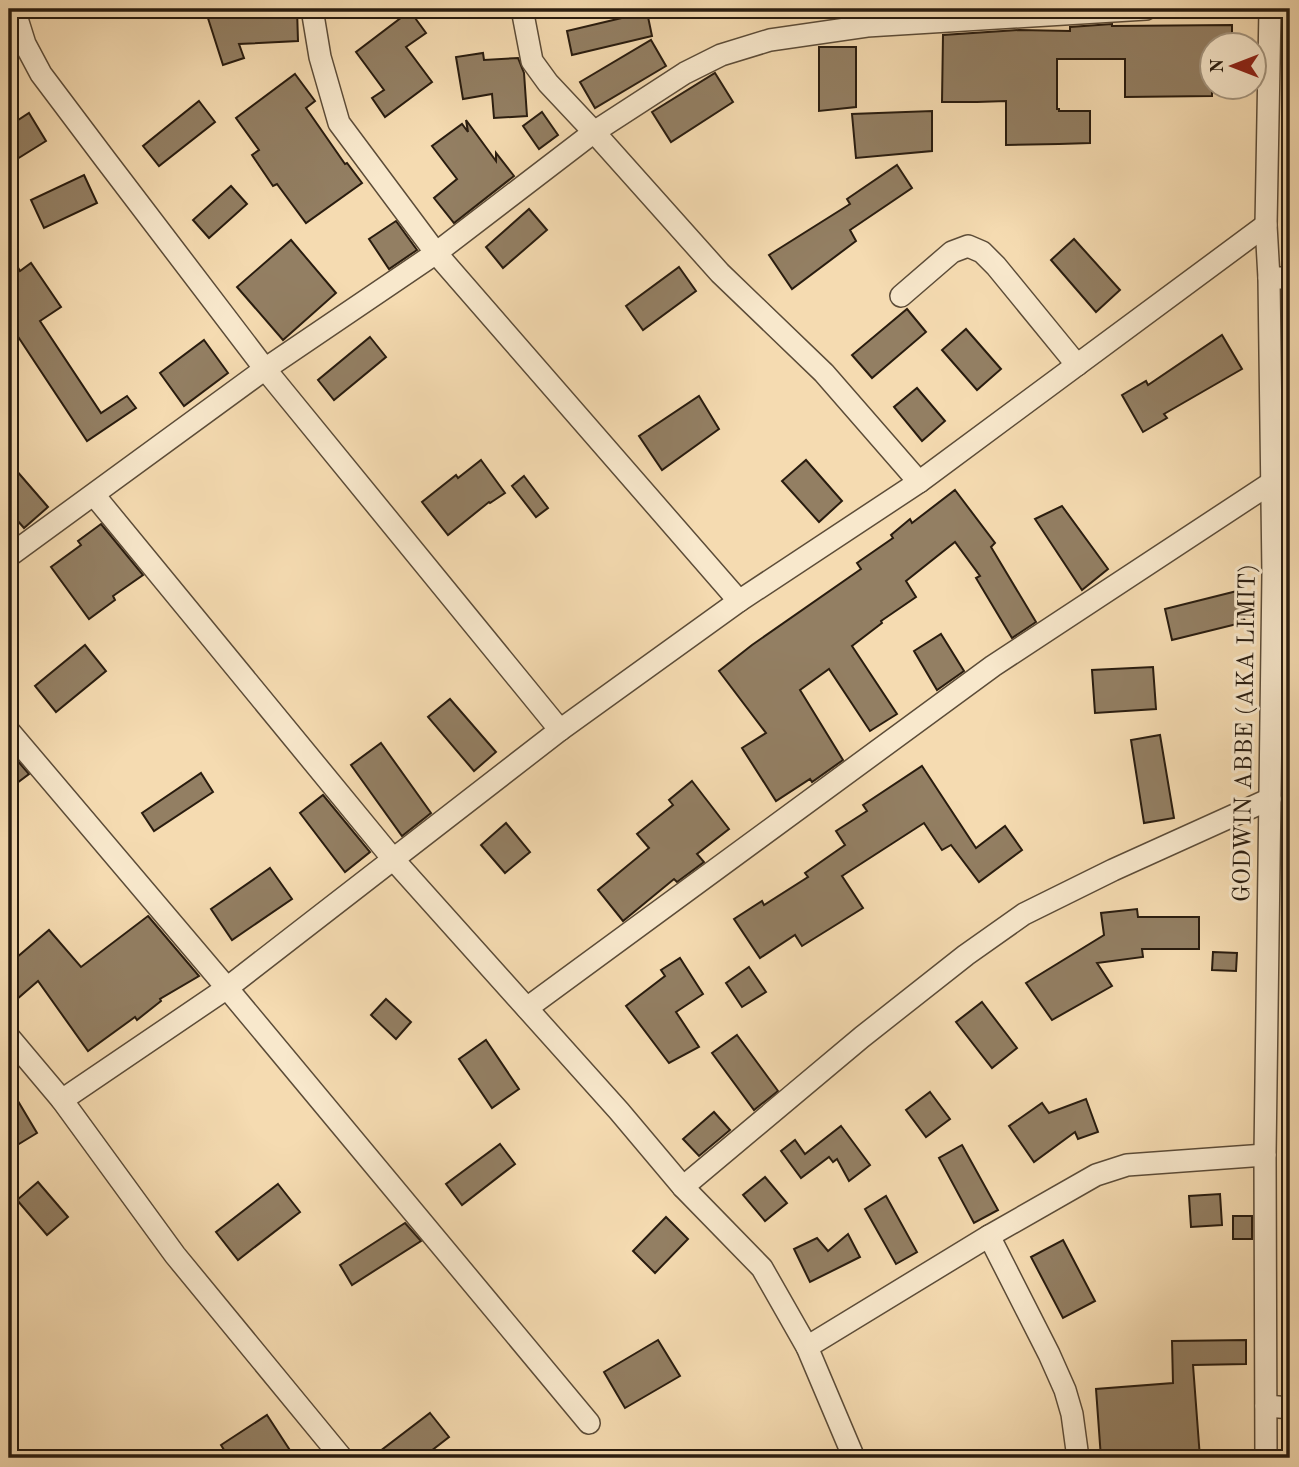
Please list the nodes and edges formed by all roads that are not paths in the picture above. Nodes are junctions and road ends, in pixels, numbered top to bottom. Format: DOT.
graph roads {
  1 [pos="14,9"];
  2 [pos="312,9"];
  3 [pos="522,9"];
  4 [pos="1146,9"];
  5 [pos="1270,9"];
  6 [pos="866,17"];
  7 [pos="594,132"];
  8 [pos="1266,225"];
  9 [pos="436,253"];
  10 [pos="1269,278"];
  11 [pos="1290,278"];
  12 [pos="901,296"];
  13 [pos="1077,365"];
  14 [pos="265,369"];
  15 [pos="919,482"];
  16 [pos="1271,483"];
  17 [pos="94,495"];
  18 [pos="9,556"];
  19 [pos="1282,574"];
  20 [pos="739,601"];
  21 [pos="560,730"];
  22 [pos="9,732"];
  23 [pos="1270,799"];
  24 [pos="393,859"];
  25 [pos="227,988"];
  26 [pos="527,1008"];
  27 [pos="9,1037"];
  28 [pos="62,1100"];
  29 [pos="1265,1155"];
  30 [pos="683,1187"];
  31 [pos="989,1236"];
  32 [pos="807,1347"];
  33 [pos="1266,1406"];
  34 [pos="1290,1408"];
  35 [pos="589,1423"];
  36 [pos="342,1458"];
  37 [pos="854,1458"];
  38 [pos="1078,1458"];
  39 [pos="1266,1458"];
  1 -- 14 [label="street"];
  2 -- 9 [label="street"];
  3 -- 7 [label="street"];
  4 -- 6 [label="street"];
  5 -- 8 [label="street, GODWIN ABBE (AKA LIMIT)"];
  6 -- 7 [label="street"];
  7 -- 9 [label="street"];
  7 -- 15 [label="street"];
  8 -- 10 [label="street, GODWIN ABBE (AKA LIMIT)"];
  8 -- 13 [label="street"];
  9 -- 14 [label="street"];
  9 -- 20 [label="street"];
  10 -- 11 [label="street"];
  10 -- 16 [label="street, GODWIN ABBE (AKA LIMIT)"];
  12 -- 13 [label="street"];
  13 -- 15 [label="street"];
  14 -- 17 [label="street"];
  14 -- 21 [label="street"];
  15 -- 20 [label="street"];
  16 -- 19 [label="street, GODWIN ABBE (AKA LIMIT)"];
  16 -- 26 [label="street"];
  17 -- 18 [label="street"];
  17 -- 24 [label="street"];
  19 -- 23 [label="street, GODWIN ABBE (AKA LIMIT)"];
  20 -- 21 [label="street"];
  21 -- 24 [label="street"];
  22 -- 25 [label="street"];
  23 -- 29 [label="street, GODWIN ABBE (AKA LIMIT)"];
  23 -- 30 [label="street"];
  24 -- 25 [label="street"];
  24 -- 26 [label="street"];
  25 -- 28 [label="street"];
  25 -- 35 [label="street"];
  26 -- 30 [label="street"];
  27 -- 28 [label="street"];
  28 -- 36 [label="street"];
  29 -- 31 [label="street"];
  29 -- 33 [label="street, GODWIN ABBE (AKA LIMIT)"];
  30 -- 32 [label="street"];
  31 -- 32 [label="street"];
  31 -- 38 [label="street"];
  32 -- 37 [label="street"];
  33 -- 34 [label="street"];
  33 -- 39 [label="street, GODWIN ABBE (AKA LIMIT)"];
}
